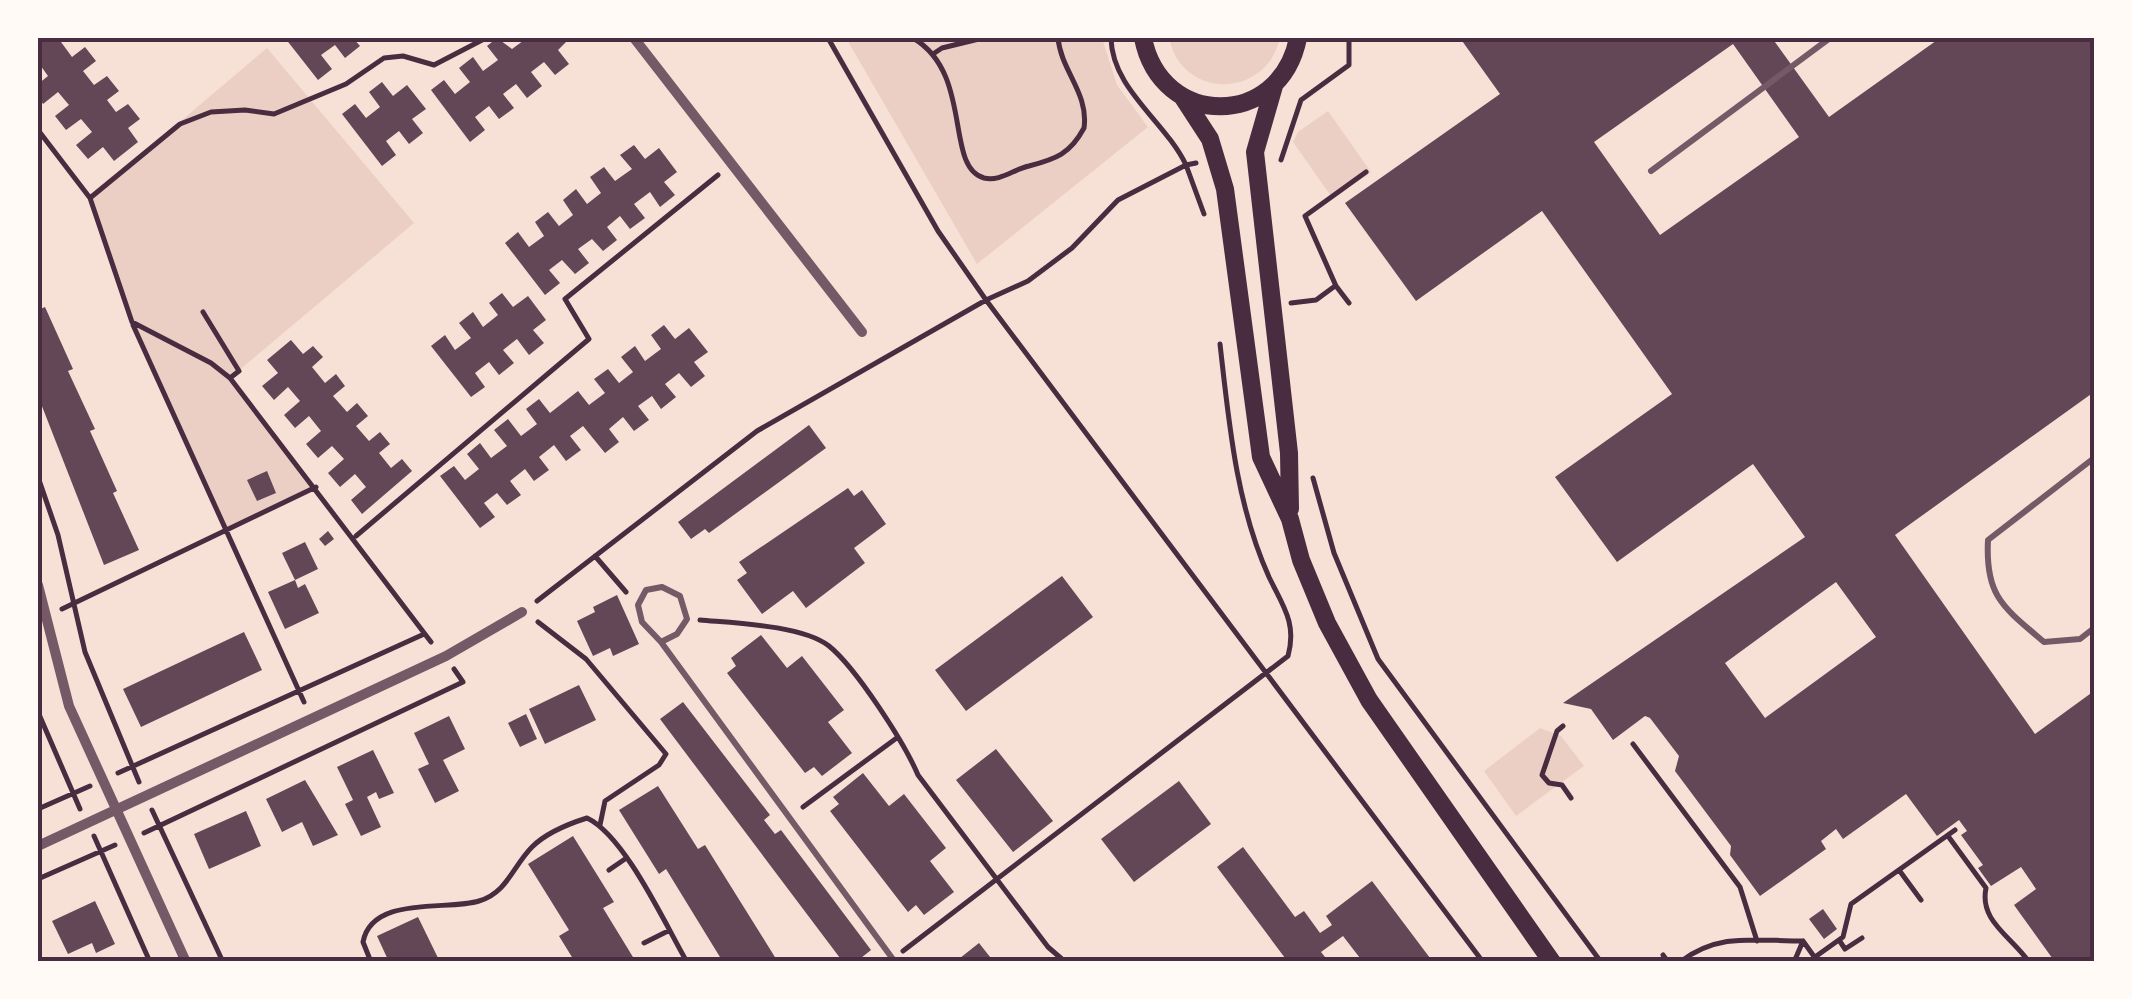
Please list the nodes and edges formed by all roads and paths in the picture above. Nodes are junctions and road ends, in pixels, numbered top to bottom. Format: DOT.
graph roads {
  1 [pos="486,38"];
  2 [pos="634,38"];
  3 [pos="828,38"];
  4 [pos="914,38"];
  5 [pos="983,38"];
  6 [pos="1058,38"];
  7 [pos="1144,38"];
  8 [pos="1298,38"];
  9 [pos="1349,38"];
  10 [pos="1830,38"];
  11 [pos="951,41"];
  12 [pos="934,54"];
  13 [pos="1274,86"];
  14 [pos="1182,96"];
  15 [pos="38,130"];
  16 [pos="732,164"];
  17 [pos="1279,170"];
  18 [pos="1651,171"];
  19 [pos="1366,172"];
  20 [pos="90,198"];
  21 [pos="1206,223"];
  22 [pos="1336,286"];
  23 [pos="1287,292"];
  24 [pos="986,300"];
  25 [pos="1349,302"];
  26 [pos="1288,303"];
  27 [pos="203,312"];
  28 [pos="1290,320"];
  29 [pos="132,322"];
  30 [pos="862,332"];
  31 [pos="1220,341"];
  32 [pos="230,378"];
  33 [pos="2094,458"];
  34 [pos="1310,462"];
  35 [pos="38,477"];
  36 [pos="316,488"];
  37 [pos="1290,519"];
  38 [pos="225,534"];
  39 [pos="355,537"];
  40 [pos="594,556"];
  41 [pos="38,586"];
  42 [pos="74,604"];
  43 [pos="638,606"];
  44 [pos="522,612"];
  45 [pos="686,619"];
  46 [pos="2094,628"];
  47 [pos="423,634"];
  48 [pos="661,642"];
  49 [pos="446,656"];
  50 [pos="1267,674"];
  51 [pos="298,688"];
  52 [pos="312,720"];
  53 [pos="1563,726"];
  54 [pos="898,737"];
  55 [pos="1633,744"];
  56 [pos="131,766"];
  57 [pos="104,780"];
  58 [pos="147,798"];
  59 [pos="1571,798"];
  60 [pos="38,810"];
  61 [pos="120,811"];
  62 [pos="788,817"];
  63 [pos="600,825"];
  64 [pos="160,826"];
  65 [pos="1955,830"];
  66 [pos="1948,836"];
  67 [pos="131,838"];
  68 [pos="38,846"];
  69 [pos="625,859"];
  70 [pos="609,870"];
  71 [pos="1899,870"];
  72 [pos="38,879"];
  73 [pos="997,881"];
  74 [pos="1921,900"];
  75 [pos="668,930"];
  76 [pos="1862,938"];
  77 [pos="1839,940"];
  78 [pos="1756,941"];
  79 [pos="1803,941"];
  80 [pos="644,943"];
  81 [pos="1816,959"];
  82 [pos="894,960"];
  83 [pos="186,962"];
  84 [pos="223,962"];
  85 [pos="370,962"];
  86 [pos="687,962"];
  87 [pos="1072,962"];
  88 [pos="1483,962"];
  89 [pos="1552,962"];
  90 [pos="1601,962"];
  91 [pos="1680,962"];
  92 [pos="1794,962"];
  93 [pos="2029,962"];
  1 -- 20 [label="path"];
  2 -- 16 [label="street"];
  3 -- 24 [label="path"];
  4 -- 12 [label="path"];
  5 -- 11 [label="path"];
  6 -- 12 [label="path"];
  7 -- 14 [label="main road"];
  8 -- 13 [label="main road"];
  9 -- 17 [label="path"];
  10 -- 18 [label="lane"];
  11 -- 12 [label="path"];
  13 -- 14 [label="main road"];
  13 -- 37 [label="main road"];
  14 -- 37 [label="main road"];
  15 -- 20 [label="path"];
  16 -- 30 [label="street"];
  16 -- 39 [label="path"];
  19 -- 22 [label="path"];
  20 -- 29 [label="path"];
  21 -- 24 [label="path"];
  22 -- 25 [label="path"];
  22 -- 26 [label="path"];
  23 -- 26 [label="path"];
  24 -- 40 [label="path"];
  24 -- 50 [label="path"];
  26 -- 28 [label="path"];
  27 -- 32 [label="path"];
  29 -- 32 [label="path"];
  29 -- 38 [label="path"];
  31 -- 50 [label="path"];
  32 -- 36 [label="path"];
  33 -- 46 [label="lane"];
  34 -- 90 [label="path"];
  35 -- 42 [label="path"];
  36 -- 38 [label="path"];
  36 -- 39 [label="path"];
  37 -- 89 [label="main road"];
  38 -- 42 [label="path"];
  38 -- 51 [label="path"];
  39 -- 47 [label="path"];
  40 -- 43 [label="path"];
  40 -- 44 [label="path"];
  41 -- 57 [label="street"];
  42 -- 56 [label="path"];
  43 -- 45 [label="lane"];
  43 -- 48 [label="lane"];
  44 -- 49 [label="street"];
  44 -- 63 [label="path"];
  45 -- 48 [label="lane"];
  45 -- 54 [label="path"];
  47 -- 49 [label="path"];
  47 -- 51 [label="path"];
  48 -- 62 [label="lane"];
  49 -- 52 [label="street"];
  49 -- 64 [label="path"];
  50 -- 73 [label="path"];
  50 -- 88 [label="path"];
  51 -- 52 [label="path"];
  51 -- 56 [label="path"];
  52 -- 58 [label="street"];
  53 -- 59 [label="path"];
  54 -- 62 [label="path"];
  54 -- 73 [label="path"];
  55 -- 78 [label="path"];
  56 -- 57 [label="path"];
  56 -- 58 [label="path"];
  57 -- 60 [label="path"];
  57 -- 61 [label="street"];
  58 -- 61 [label="street"];
  58 -- 64 [label="path"];
  61 -- 67 [label="street"];
  61 -- 68 [label="street"];
  62 -- 82 [label="lane"];
  63 -- 69 [label="path"];
  63 -- 85 [label="path"];
  64 -- 67 [label="path"];
  64 -- 84 [label="path"];
  65 -- 66 [label="path"];
  66 -- 71 [label="path"];
  66 -- 93 [label="path"];
  67 -- 72 [label="path"];
  67 -- 83 [label="street"];
  69 -- 70 [label="path"];
  69 -- 75 [label="path"];
  71 -- 74 [label="path"];
  71 -- 77 [label="path"];
  73 -- 82 [label="path"];
  73 -- 87 [label="path"];
  75 -- 80 [label="path"];
  75 -- 86 [label="path"];
  76 -- 77 [label="path"];
  77 -- 81 [label="path"];
  78 -- 79 [label="path"];
  78 -- 91 [label="path"];
  79 -- 81 [label="path"];
  79 -- 92 [label="path"];
}
